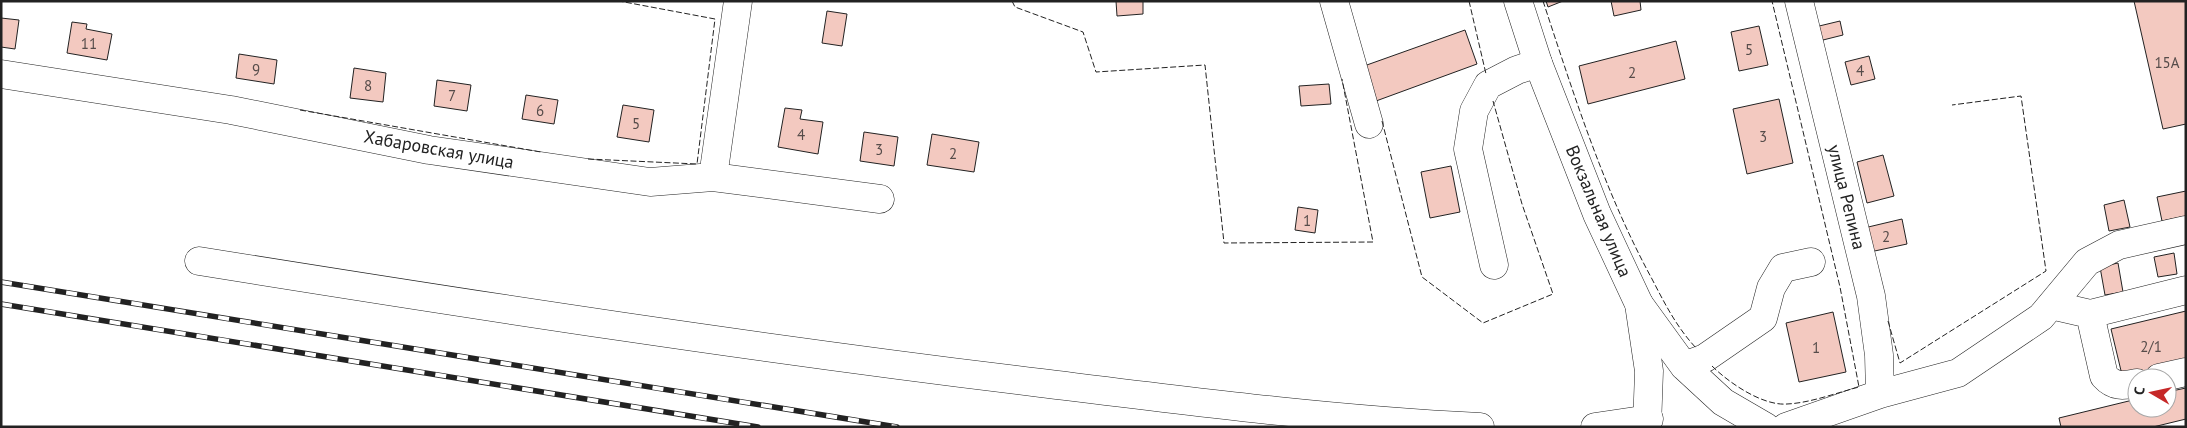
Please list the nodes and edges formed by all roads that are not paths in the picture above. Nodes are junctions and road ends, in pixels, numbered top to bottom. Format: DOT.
graph roads {
  1 [pos="738,1"];
  2 [pos="1334,1"];
  3 [pos="1518,1"];
  4 [pos="1799,1"];
  5 [pos="1538,63"];
  6 [pos="1,74"];
  7 [pos="1368,124"];
  8 [pos="713,177"];
  9 [pos="880,199"];
  10 [pos="2186,230"];
  11 [pos="199,261"];
  12 [pos="1811,262"];
  13 [pos="1494,265"];
  14 [pos="2186,290"];
  15 [pos="1639,304"];
  16 [pos="2051,305"];
  17 [pos="2090,314"];
  18 [pos="1684,366"];
  19 [pos="2127,385"];
  20 [pos="1880,394"];
  21 [pos="1648,423"];
  22 [pos="1480,427"];
  23 [pos="1595,427"];
  24 [pos="1766,427"];
  25 [pos="1786,427"];
  1 -- 8 [label="street"];
  2 -- 7 [label="street"];
  3 -- 5 [label="street, Вокзальная улица"];
  4 -- 20 [label="street, улица Репина"];
  5 -- 13 [label="street"];
  5 -- 15 [label="street, Вокзальная улица"];
  6 -- 8 [label="street, Хабаровская улица"];
  8 -- 9 [label="street, Хабаровская улица"];
  10 -- 16 [label="street"];
  11 -- 22 [label="street"];
  12 -- 18 [label="street"];
  14 -- 17 [label="street"];
  15 -- 18 [label="street"];
  15 -- 21 [label="street, Вокзальная улица"];
  16 -- 17 [label="street"];
  16 -- 20 [label="street"];
  17 -- 19 [label="street"];
  18 -- 24 [label="street"];
  20 -- 25 [label="street"];
  21 -- 23 [label="street"];
}
